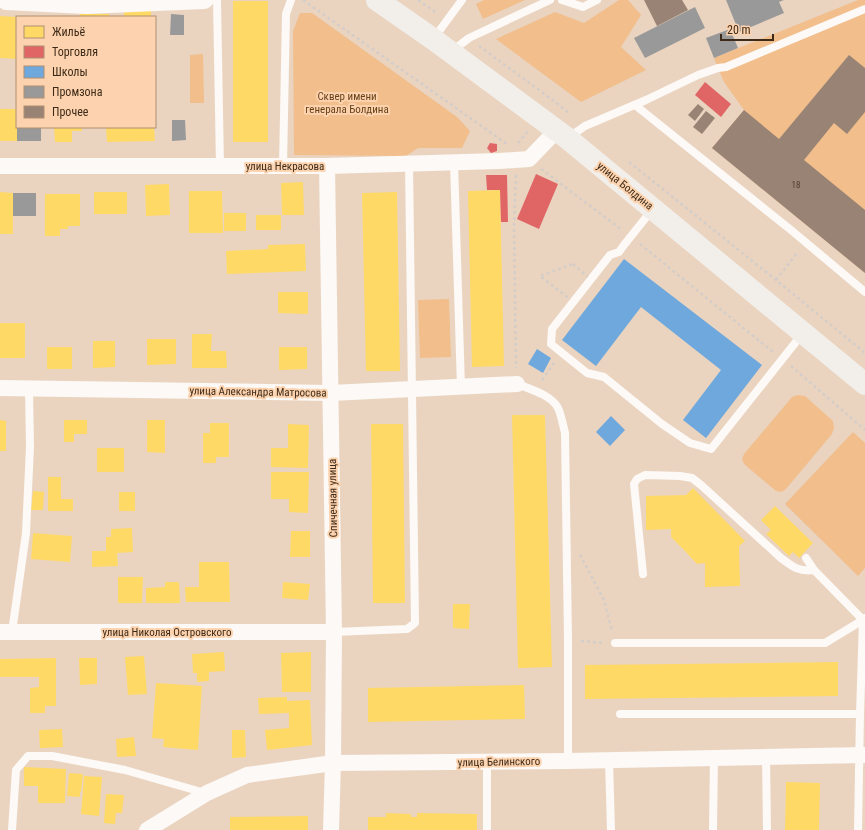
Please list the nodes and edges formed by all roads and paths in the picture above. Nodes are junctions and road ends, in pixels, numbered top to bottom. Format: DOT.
graph roads {
  1 [pos="206,0"];
  2 [pos="217,0"];
  3 [pos="291,0"];
  4 [pos="303,0"];
  5 [pos="377,0"];
  6 [pos="462,0"];
  7 [pos="550,0"];
  8 [pos="562,0"];
  9 [pos="597,0"];
  10 [pos="3,1"];
  11 [pos="865,9"];
  12 [pos="433,39"];
  13 [pos="452,52"];
  14 [pos="635,104"];
  15 [pos="562,134"];
  16 [pos="522,160"];
  17 [pos="454,162"];
  18 [pos="409,164"];
  19 [pos="0,166"];
  20 [pos="220,166"];
  21 [pos="283,166"];
  22 [pos="327,166"];
  23 [pos="653,209"];
  24 [pos="632,237"];
  25 [pos="806,243"];
  26 [pos="589,278"];
  27 [pos="776,280"];
  28 [pos="865,292"];
  29 [pos="804,332"];
  30 [pos="561,353"];
  31 [pos="782,359"];
  32 [pos="544,378"];
  33 [pos="517,384"];
  34 [pos="865,384"];
  35 [pos="460,387"];
  36 [pos="0,388"];
  37 [pos="29,388"];
  38 [pos="412,390"];
  39 [pos="331,393"];
  40 [pos="865,430"];
  41 [pos="567,532"];
  42 [pos="806,558"];
  43 [pos="814,570"];
  44 [pos="643,574"];
  45 [pos="864,619"];
  46 [pos="6,632"];
  47 [pos="334,632"];
  48 [pos="568,641"];
  49 [pos="615,643"];
  50 [pos="620,714"];
  51 [pos="860,714"];
  52 [pos="862,755"];
  53 [pos="766,757"];
  54 [pos="714,758"];
  55 [pos="609,760"];
  56 [pos="568,761"];
  57 [pos="487,762"];
  58 [pos="333,763"];
  59 [pos="207,793"];
  60 [pos="12,830"];
  61 [pos="148,830"];
  62 [pos="330,830"];
  63 [pos="487,830"];
  64 [pos="611,830"];
  65 [pos="713,830"];
  66 [pos="767,830"];
  67 [pos="858,830"];
  1 -- 10 [label="street"];
  2 -- 20 [label="lane"];
  3 -- 21 [label="lane"];
  4 -- 16 [label="path"];
  5 -- 12 [label="main road, улица Болдина"];
  6 -- 12 [label="lane"];
  7 -- 13 [label="lane"];
  8 -- 9 [label="lane"];
  11 -- 14 [label="lane"];
  12 -- 13 [label="main road, улица Болдина"];
  13 -- 15 [label="main road, улица Болдина"];
  14 -- 15 [label="lane"];
  14 -- 25 [label="lane"];
  15 -- 16 [label="street"];
  15 -- 23 [label="main road, улица Болдина"];
  16 -- 17 [label="street, улица Некрасова"];
  16 -- 24 [label="path"];
  16 -- 33 [label="path"];
  17 -- 18 [label="street, улица Некрасова"];
  17 -- 35 [label="lane"];
  18 -- 22 [label="street, улица Некрасова"];
  18 -- 38 [label="lane"];
  19 -- 20 [label="street, улица Некрасова"];
  20 -- 21 [label="street, улица Некрасова"];
  21 -- 22 [label="street, улица Некрасова"];
  22 -- 39 [label="street, Спичечная улица"];
  23 -- 24 [label="lane"];
  23 -- 29 [label="main road, улица Болдина"];
  24 -- 30 [label="lane"];
  24 -- 31 [label="path"];
  25 -- 27 [label="path"];
  25 -- 28 [label="lane"];
  26 -- 26 [label="path"];
  29 -- 31 [label="lane"];
  29 -- 34 [label="main road, улица Болдина"];
  30 -- 31 [label="lane"];
  30 -- 32 [label="path"];
  31 -- 40 [label="path"];
  33 -- 35 [label="street, улица Александра Матросова"];
  33 -- 41 [label="lane"];
  35 -- 38 [label="street, улица Александра Матросова"];
  36 -- 37 [label="street, улица Александра Матросова"];
  37 -- 39 [label="street, улица Александра Матросова"];
  37 -- 46 [label="lane"];
  38 -- 39 [label="street, улица Александра Матросова"];
  38 -- 47 [label="lane"];
  39 -- 47 [label="street, Спичечная улица"];
  41 -- 48 [label="lane"];
  41 -- 49 [label="path"];
  42 -- 43 [label="lane"];
  43 -- 44 [label="lane"];
  43 -- 45 [label="lane"];
  45 -- 49 [label="lane"];
  45 -- 51 [label="lane"];
  46 -- 47 [label="street, улица Николая Островского"];
  47 -- 58 [label="street, Спичечная улица"];
  48 -- 49 [label="path"];
  48 -- 56 [label="lane"];
  50 -- 51 [label="lane"];
  51 -- 52 [label="lane"];
  52 -- 53 [label="street, улица Белинского"];
  52 -- 67 [label="lane"];
  53 -- 54 [label="street, улица Белинского"];
  53 -- 66 [label="lane"];
  54 -- 55 [label="street, улица Белинского"];
  54 -- 65 [label="lane"];
  55 -- 56 [label="street, улица Белинского"];
  55 -- 64 [label="lane"];
  56 -- 57 [label="street, улица Белинского"];
  57 -- 58 [label="street, улица Белинского"];
  57 -- 63 [label="lane"];
  58 -- 59 [label="street, улица Белинского"];
  58 -- 62 [label="street, Спичечная улица"];
  59 -- 60 [label="lane"];
  59 -- 61 [label="street, улица Белинского"];
}
